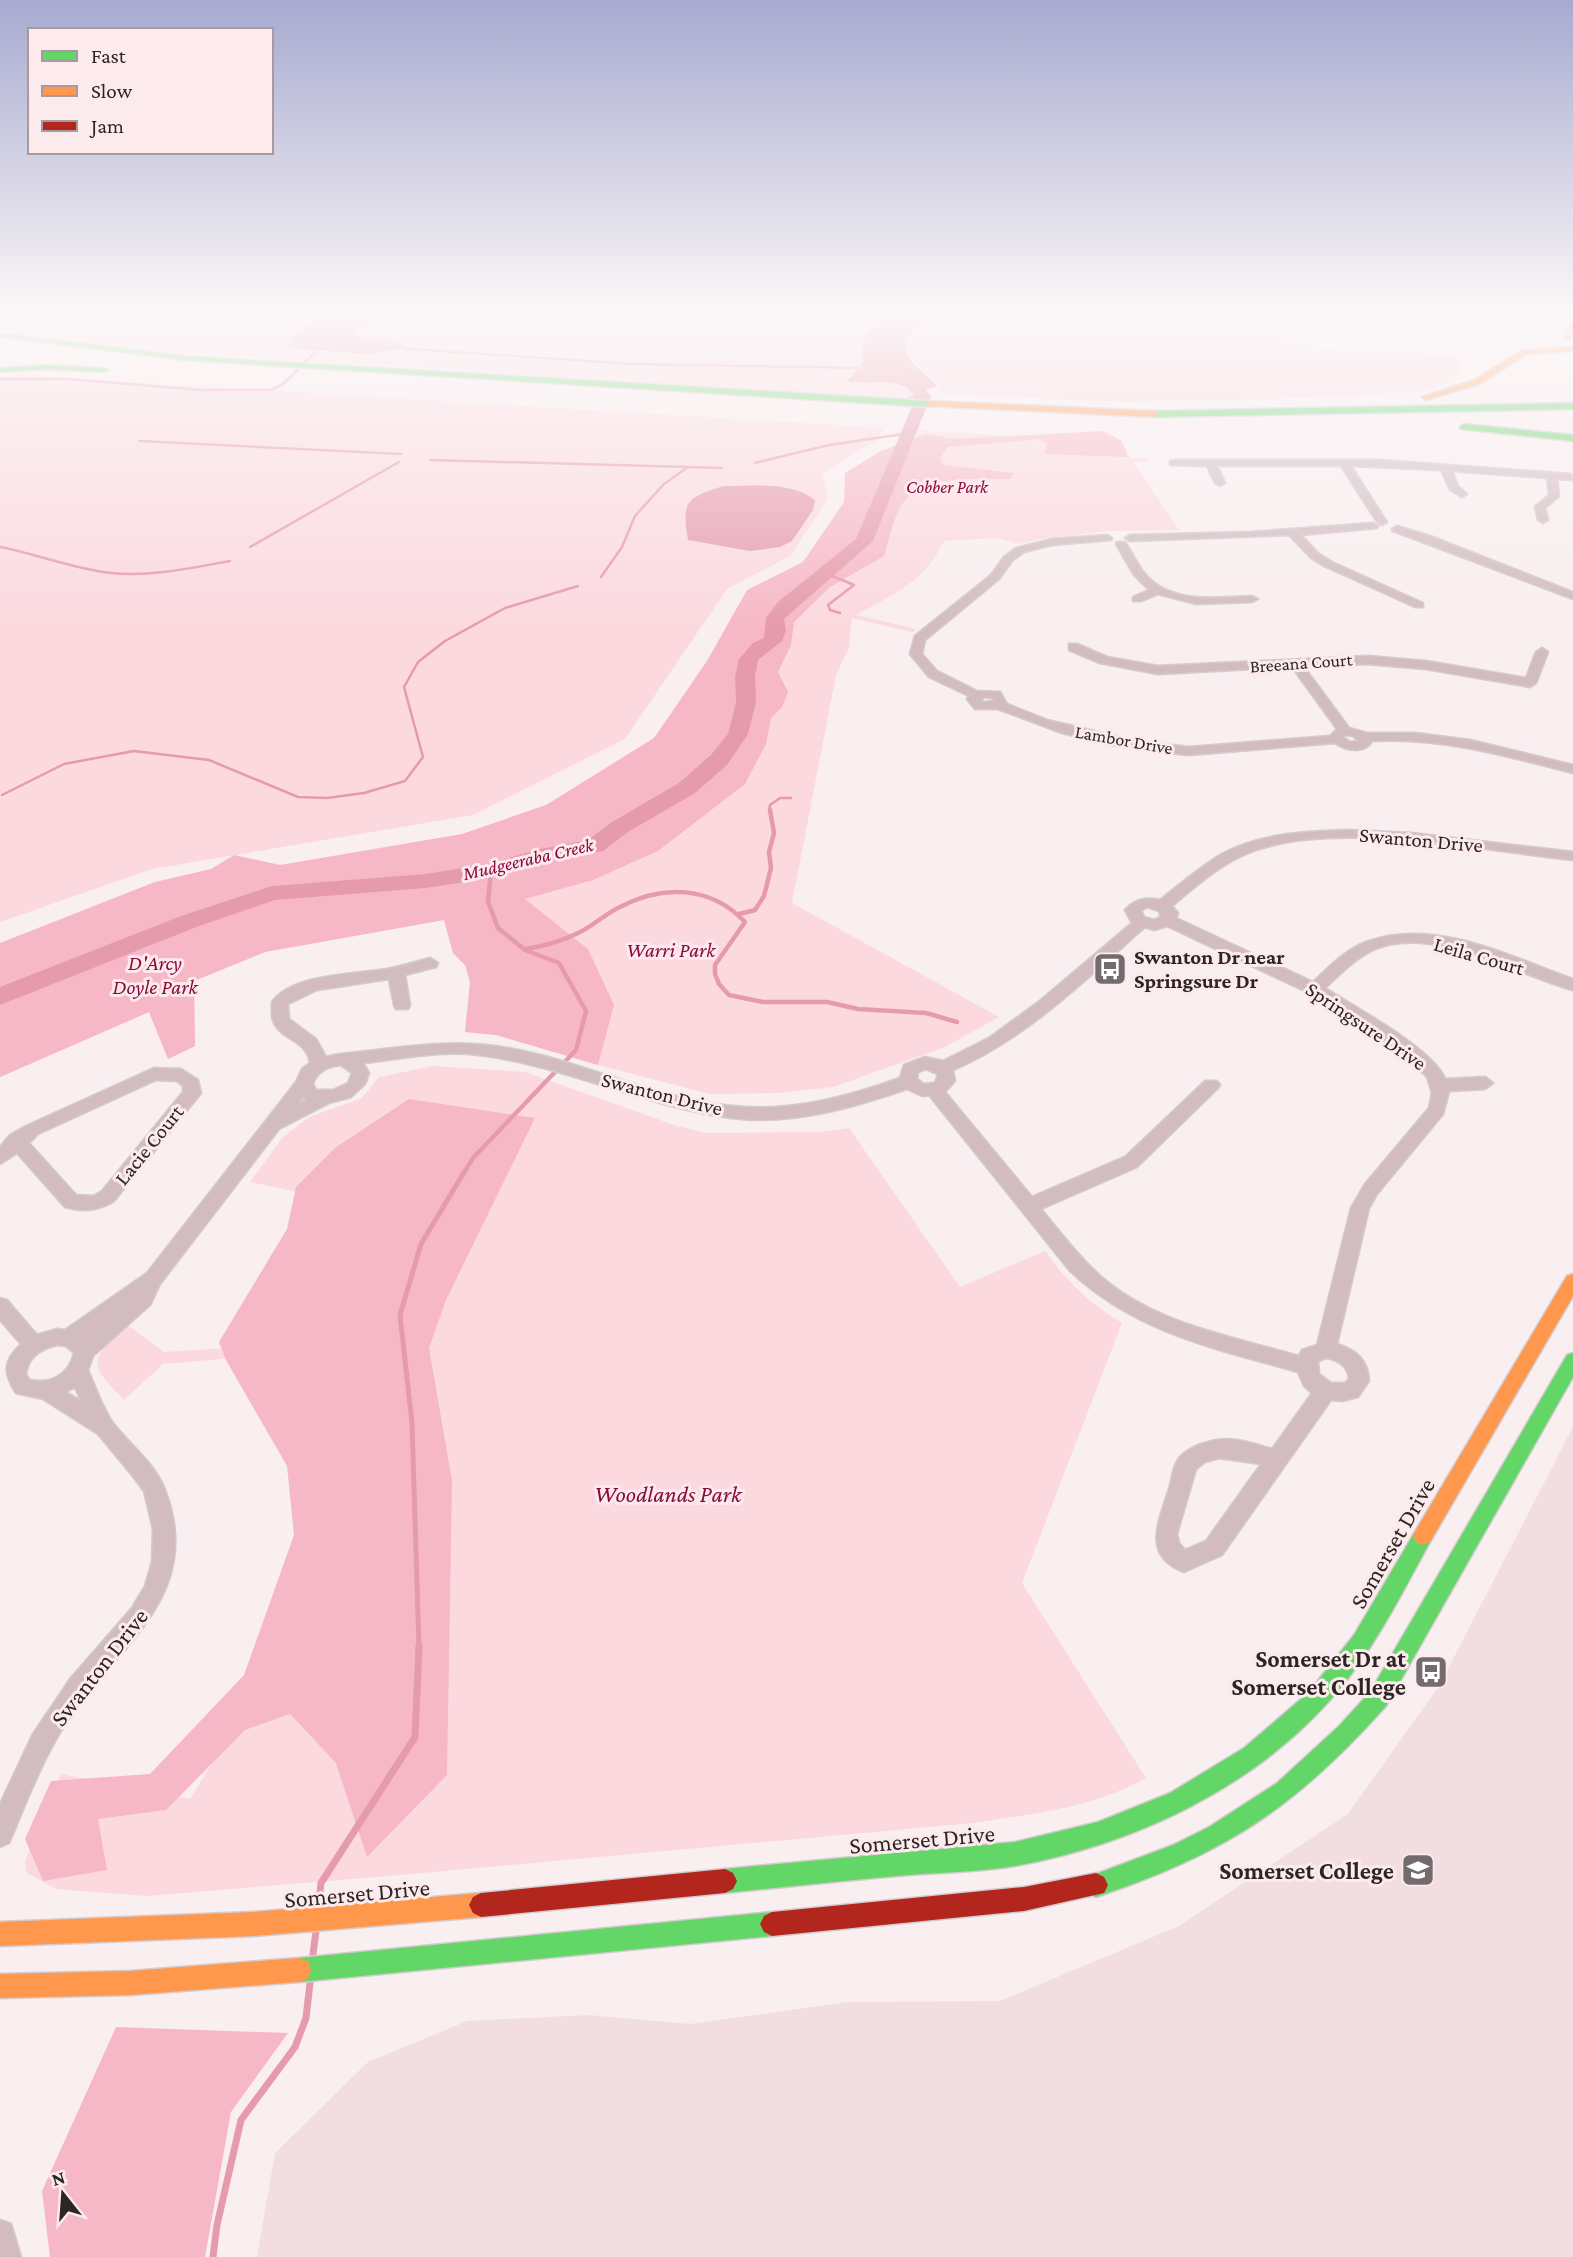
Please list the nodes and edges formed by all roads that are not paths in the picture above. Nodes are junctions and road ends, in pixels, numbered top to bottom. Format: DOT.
graph roads {
  1 [pos="995,416"];
  2 [pos="1042,416"];
  3 [pos="1176,416"];
  4 [pos="1312,416"];
  5 [pos="1529,416"];
  6 [pos="1169,422"];
  7 [pos="1085,424"];
  8 [pos="1445,426"];
  9 [pos="1573,438"];
  10 [pos="1174,463"];
  11 [pos="1211,464"];
  12 [pos="1345,464"];
  13 [pos="1445,468"];
  14 [pos="1571,477"];
  15 [pos="1552,478"];
  16 [pos="1220,483"];
  17 [pos="1462,494"];
  18 [pos="1543,520"];
  19 [pos="1377,524"];
  20 [pos="1293,533"];
  21 [pos="1126,541"];
  22 [pos="1158,590"];
  23 [pos="1573,596"];
  24 [pos="1137,599"];
  25 [pos="1252,599"];
  26 [pos="1419,605"];
  27 [pos="1073,647"];
  28 [pos="1542,652"];
  29 [pos="1295,663"];
  30 [pos="1341,735"];
  31 [pos="1573,769"];
  32 [pos="1573,856"];
  33 [pos="1165,913"];
  34 [pos="1142,922"];
  35 [pos="430,963"];
  36 [pos="397,972"];
  37 [pos="1573,985"];
  38 [pos="1314,989"];
  39 [pos="402,1005"];
  40 [pos="416,1050"];
  41 [pos="344,1060"];
  42 [pos="320,1064"];
  43 [pos="942,1068"];
  44 [pos="360,1073"];
  45 [pos="908,1082"];
  46 [pos="1485,1083"];
  47 [pos="304,1084"];
  48 [pos="1212,1085"];
  49 [pos="1440,1085"];
  50 [pos="934,1090"];
  51 [pos="324,1098"];
  52 [pos="265,1130"];
  53 [pos="16,1140"];
  54 [pos="0,1157"];
  55 [pos="1029,1206"];
  56 [pos="154,1278"];
  57 [pos="1573,1281"];
  58 [pos="0,1306"];
  59 [pos="68,1338"];
  60 [pos="34,1345"];
  61 [pos="1326,1350"];
  62 [pos="1573,1360"];
  63 [pos="81,1362"];
  64 [pos="1306,1366"];
  65 [pos="8,1379"];
  66 [pos="46,1390"];
  67 [pos="1326,1391"];
  68 [pos="104,1427"];
  69 [pos="1276,1459"];
  70 [pos="0,1834"];
  71 [pos="0,1934"];
  72 [pos="0,1986"];
  73 [pos="0,2235"];
  74 [pos="6,2257"];
  1 -- 7 [label="main road"];
  2 -- 6 [label="main road"];
  3 -- 6 [label="main road"];
  4 -- 6 [label="main road"];
  5 -- 7 [label="main road"];
  6 -- 7 [label="main road"];
  8 -- 9 [label="main road"];
  10 -- 11 [label="street"];
  11 -- 12 [label="street"];
  11 -- 16 [label="street"];
  12 -- 13 [label="street"];
  12 -- 19 [label="street"];
  13 -- 15 [label="street"];
  13 -- 17 [label="street"];
  14 -- 15 [label="street"];
  15 -- 18 [label="street"];
  19 -- 20 [label="street, Lambor Drive"];
  19 -- 23 [label="street"];
  20 -- 21 [label="street, Lambor Drive"];
  20 -- 26 [label="street"];
  21 -- 22 [label="street"];
  21 -- 30 [label="street, Lambor Drive"];
  22 -- 24 [label="street"];
  22 -- 25 [label="street"];
  27 -- 29 [label="street, Breeana Court"];
  28 -- 29 [label="street, Breeana Court"];
  29 -- 30 [label="street"];
  30 -- 31 [label="street, Lambor Drive"];
  32 -- 33 [label="street, Swanton Drive"];
  33 -- 34 [label="street"];
  33 -- 34 [label="street, Swanton Drive"];
  33 -- 38 [label="street, Springsure Drive"];
  34 -- 43 [label="street, Swanton Drive"];
  35 -- 36 [label="street"];
  36 -- 39 [label="street"];
  36 -- 42 [label="street"];
  37 -- 38 [label="street, Leila Court"];
  38 -- 49 [label="street, Springsure Drive"];
  40 -- 41 [label="street, Swanton Drive"];
  40 -- 44 [label="street, Swanton Drive"];
  40 -- 45 [label="street, Swanton Drive"];
  41 -- 42 [label="street, Swanton Drive"];
  41 -- 44 [label="street"];
  42 -- 47 [label="street, Swanton Drive"];
  43 -- 45 [label="street, Swanton Drive"];
  43 -- 50 [label="street"];
  44 -- 51 [label="street, Swanton Drive"];
  45 -- 50 [label="street"];
  46 -- 49 [label="street"];
  47 -- 51 [label="street"];
  47 -- 52 [label="street, Swanton Drive"];
  48 -- 55 [label="street"];
  49 -- 61 [label="street, Springsure Drive"];
  50 -- 55 [label="street"];
  51 -- 52 [label="street, Swanton Drive"];
  52 -- 56 [label="street, Swanton Drive"];
  53 -- 53 [label="street, Lacie Court"];
  53 -- 54 [label="street, Lacie Court"];
  55 -- 64 [label="street"];
  56 -- 59 [label="street, Swanton Drive"];
  56 -- 63 [label="street, Swanton Drive"];
  57 -- 71 [label="main road, Somerset Drive"];
  58 -- 60 [label="street"];
  59 -- 60 [label="street, Swanton Drive"];
  59 -- 63 [label="street, Swanton Drive"];
  60 -- 65 [label="street, Swanton Drive"];
  61 -- 64 [label="street"];
  61 -- 67 [label="street"];
  62 -- 72 [label="main road"];
  63 -- 66 [label="street, Swanton Drive"];
  63 -- 68 [label="street, Swanton Drive"];
  64 -- 67 [label="street"];
  65 -- 66 [label="street, Swanton Drive"];
  66 -- 68 [label="street, Swanton Drive"];
  67 -- 69 [label="street"];
  68 -- 70 [label="street, Swanton Drive"];
  69 -- 69 [label="street"];
  73 -- 74 [label="street"];
}
